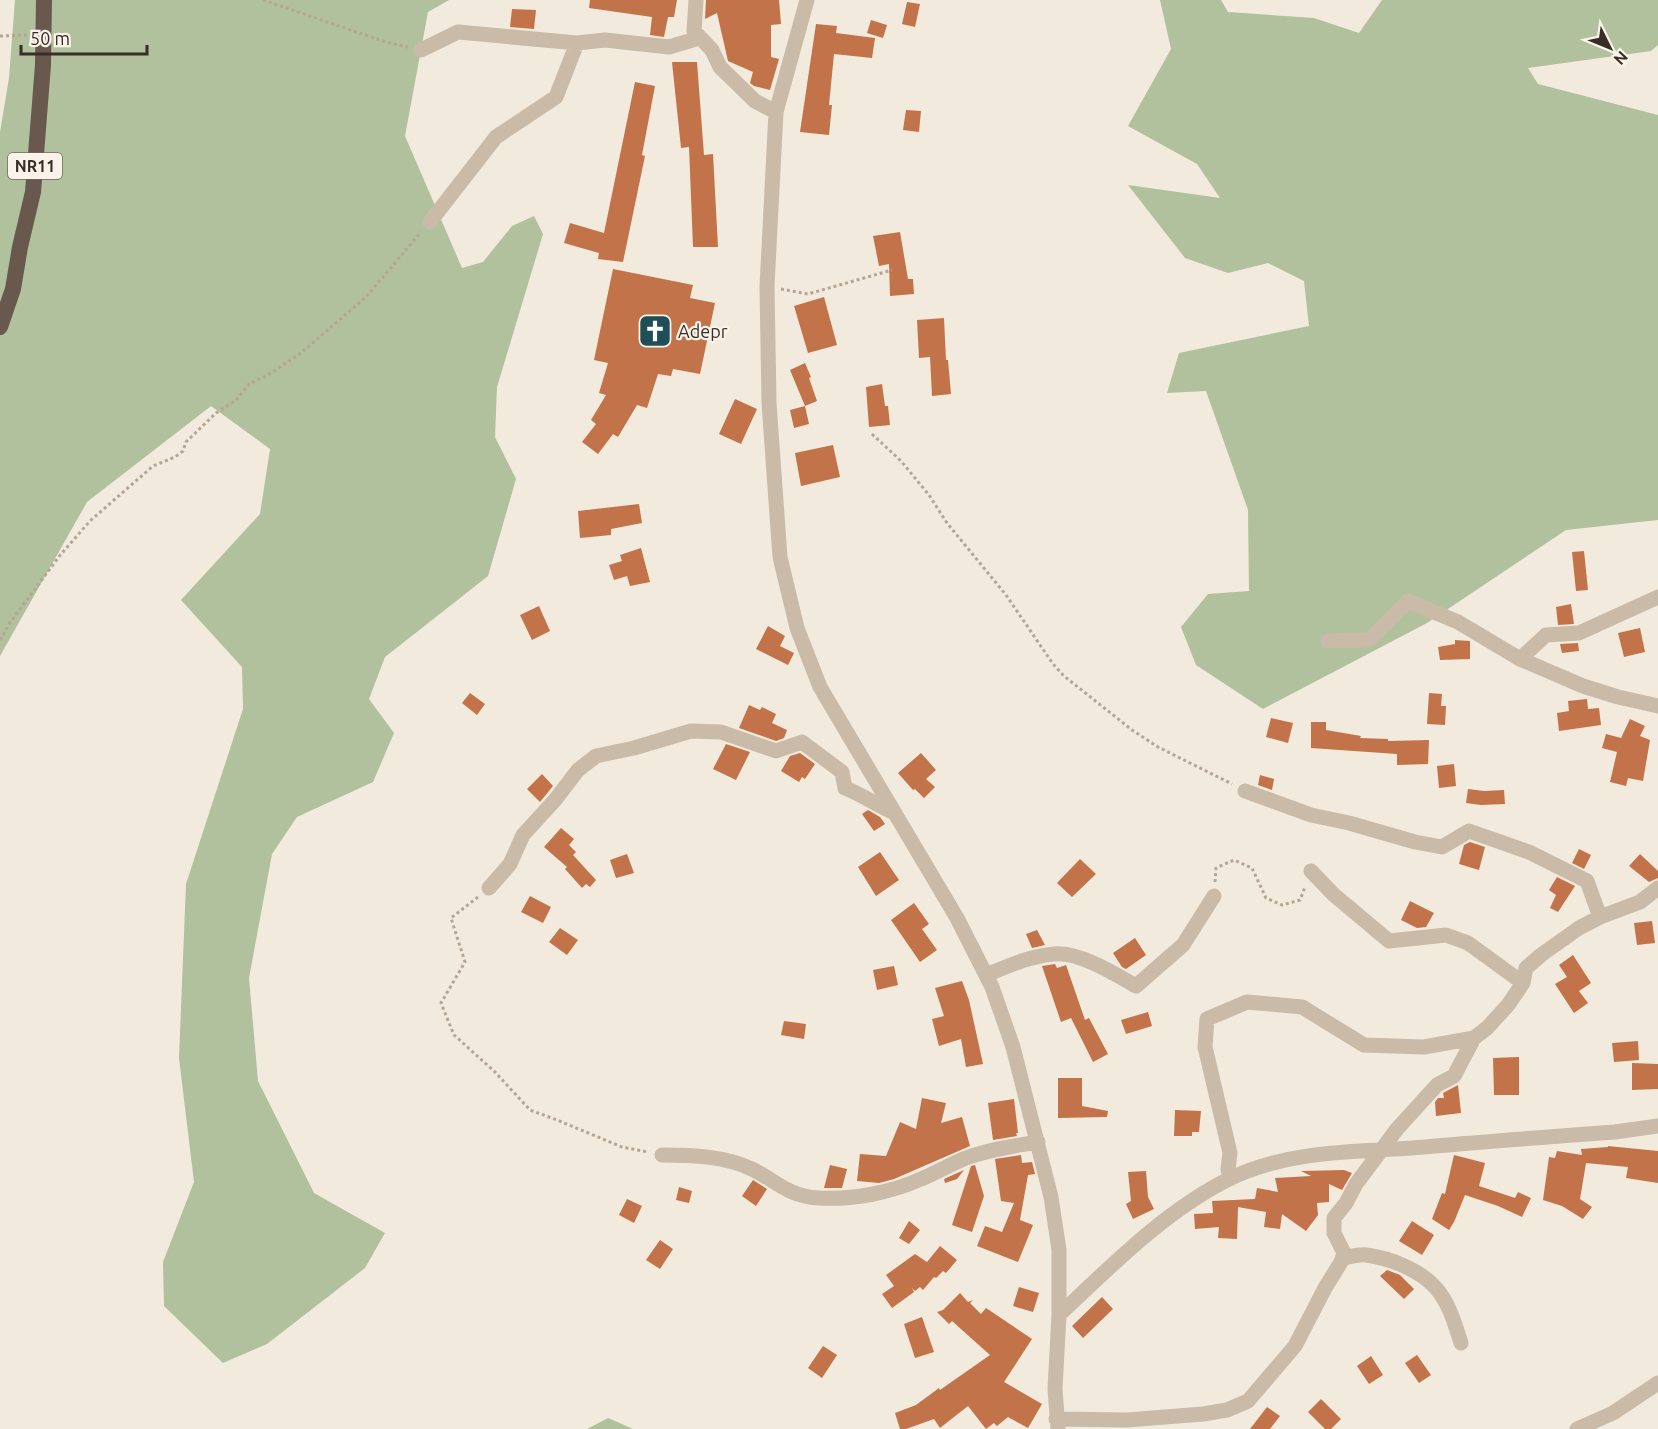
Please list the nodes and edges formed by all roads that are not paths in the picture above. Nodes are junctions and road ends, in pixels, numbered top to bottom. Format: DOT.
graph roads {
  1 [pos="44,0"];
  2 [pos="696,0"];
  3 [pos="807,0"];
  4 [pos="699,38"];
  5 [pos="578,43"];
  6 [pos="422,50"];
  7 [pos="776,112"];
  8 [pos="430,222"];
  9 [pos="0,327"];
  10 [pos="1658,597"];
  11 [pos="1329,641"];
  12 [pos="1520,658"];
  13 [pos="1658,706"];
  14 [pos="1245,791"];
  15 [pos="896,813"];
  16 [pos="1311,871"];
  17 [pos="489,888"];
  18 [pos="1658,888"];
  19 [pos="1214,896"];
  20 [pos="1600,916"];
  21 [pos="986,975"];
  22 [pos="1524,983"];
  23 [pos="1474,1038"];
  24 [pos="1658,1126"];
  25 [pos="1038,1142"];
  26 [pos="1381,1150"];
  27 [pos="662,1155"];
  28 [pos="1230,1179"];
  29 [pos="1343,1258"];
  30 [pos="1059,1315"];
  31 [pos="1461,1343"];
  32 [pos="1658,1383"];
  33 [pos="1057,1424"];
  34 [pos="1577,1429"];
  1 -- 9 [label="highway, NR11"];
  2 -- 4 [label="street"];
  3 -- 7 [label="street"];
  4 -- 5 [label="street"];
  4 -- 7 [label="street"];
  5 -- 6 [label="street"];
  5 -- 8 [label="street"];
  7 -- 15 [label="street"];
  10 -- 12 [label="street"];
  11 -- 12 [label="street"];
  12 -- 13 [label="street"];
  14 -- 20 [label="street"];
  15 -- 17 [label="street"];
  15 -- 21 [label="street"];
  16 -- 22 [label="street"];
  18 -- 20 [label="street"];
  19 -- 21 [label="street"];
  20 -- 22 [label="street"];
  21 -- 25 [label="street"];
  22 -- 23 [label="street"];
  23 -- 26 [label="street"];
  23 -- 28 [label="street"];
  24 -- 26 [label="street"];
  25 -- 27 [label="street"];
  25 -- 30 [label="street"];
  26 -- 28 [label="street"];
  26 -- 29 [label="street"];
  28 -- 30 [label="street"];
  29 -- 31 [label="street"];
  29 -- 33 [label="street"];
  30 -- 33 [label="street"];
  32 -- 34 [label="street"];
}
